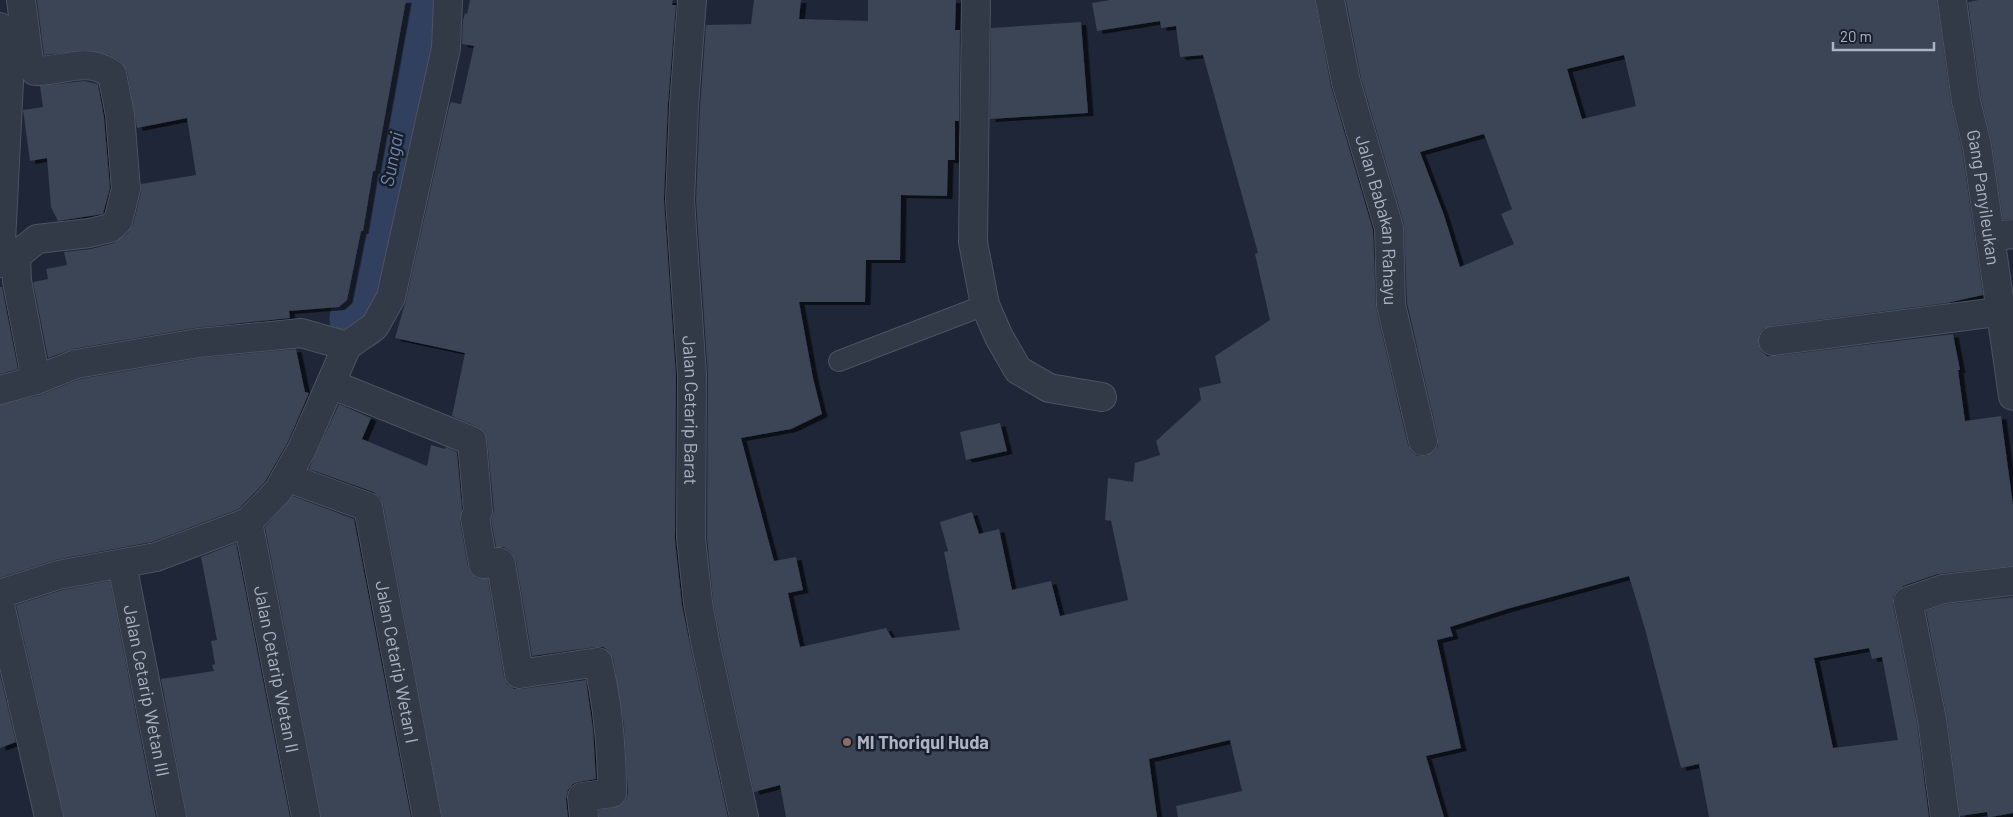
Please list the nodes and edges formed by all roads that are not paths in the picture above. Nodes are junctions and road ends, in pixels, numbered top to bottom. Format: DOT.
graph roads {
  1 [pos="21,0"];
  2 [pos="448,0"];
  3 [pos="692,0"];
  4 [pos="976,0"];
  5 [pos="1330,0"];
  6 [pos="1952,0"];
  7 [pos="0,27"];
  8 [pos="2001,236"];
  9 [pos="0,263"];
  10 [pos="985,305"];
  11 [pos="2007,310"];
  12 [pos="1773,341"];
  13 [pos="347,346"];
  14 [pos="839,361"];
  15 [pos="36,380"];
  16 [pos="330,384"];
  17 [pos="0,390"];
  18 [pos="2013,396"];
  19 [pos="1102,397"];
  20 [pos="1423,441"];
  21 [pos="286,477"];
  22 [pos="248,522"];
  23 [pos="122,564"];
  24 [pos="2013,581"];
  25 [pos="0,594"];
  26 [pos="0,605"];
  27 [pos="49,817"];
  28 [pos="172,817"];
  29 [pos="306,817"];
  30 [pos="427,817"];
  31 [pos="584,817"];
  32 [pos="744,817"];
  33 [pos="1945,817"];
  1 -- 15 [label="street"];
  2 -- 13 [label="street"];
  3 -- 32 [label="street, Jalan Cetarip Barat"];
  4 -- 10 [label="street"];
  5 -- 20 [label="street, Jalan Babakan Rahayu"];
  6 -- 8 [label="street, Gang Panyileukan"];
  7 -- 9 [label="street"];
  8 -- 11 [label="street, Gang Panyileukan"];
  10 -- 14 [label="lane"];
  10 -- 19 [label="street"];
  11 -- 12 [label="street"];
  11 -- 18 [label="street, Gang Panyileukan"];
  13 -- 15 [label="street"];
  13 -- 16 [label="street"];
  15 -- 17 [label="street"];
  16 -- 21 [label="street"];
  16 -- 31 [label="street"];
  21 -- 22 [label="street"];
  21 -- 30 [label="street, Jalan Cetarip Wetan I"];
  22 -- 23 [label="street"];
  22 -- 29 [label="street, Jalan Cetarip Wetan II"];
  23 -- 25 [label="street"];
  23 -- 28 [label="street, Jalan Cetarip Wetan III"];
  24 -- 33 [label="street"];
  26 -- 27 [label="street"];
}
